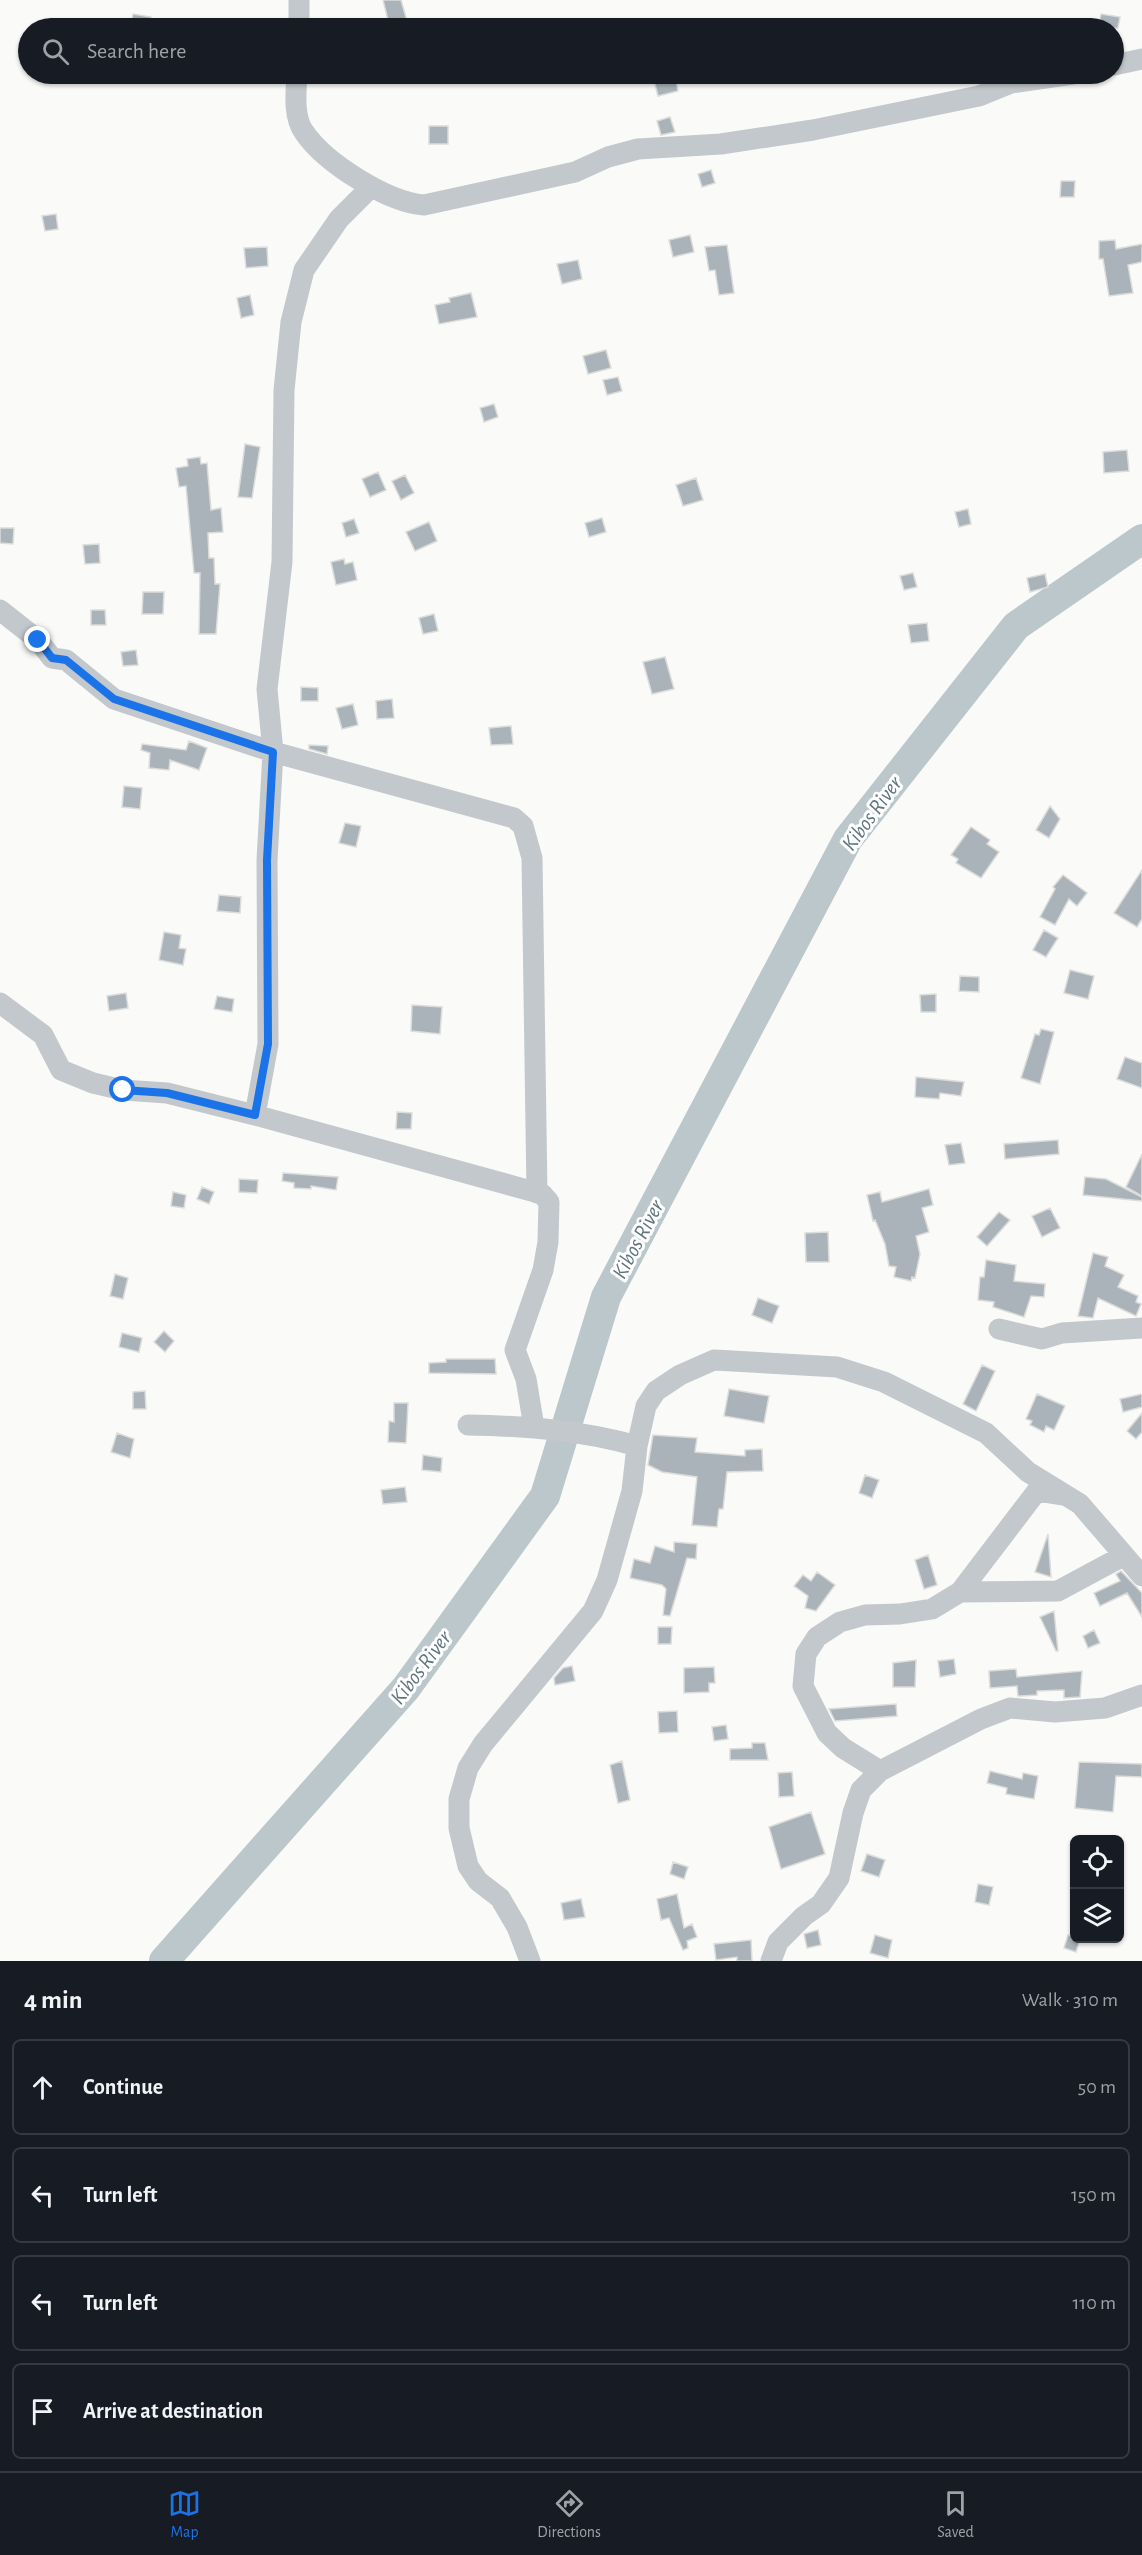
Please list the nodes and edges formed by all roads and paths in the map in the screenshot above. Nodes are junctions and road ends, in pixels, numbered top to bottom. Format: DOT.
graph roads {
  1 [pos="299,0"];
  2 [pos="298,18"];
  3 [pos="1142,58"];
  4 [pos="1124,62"];
  5 [pos="297,84"];
  6 [pos="1009,84"];
  7 [pos="371,187"];
  8 [pos="0,610"];
  9 [pos="273,752"];
  10 [pos="0,1003"];
  11 [pos="255,1115"];
  12 [pos="537,1193"];
  13 [pos="1142,1328"];
  14 [pos="999,1329"];
  15 [pos="468,1425"];
  16 [pos="541,1428"];
  17 [pos="636,1446"];
  18 [pos="1070,1496"];
  19 [pos="1123,1556"];
  20 [pos="1142,1576"];
  21 [pos="960,1592"];
  22 [pos="1142,1695"];
  23 [pos="880,1771"];
  24 [pos="530,1961"];
  25 [pos="771,1961"];
  1 -- 2 [label="street"];
  3 -- 4 [label="street"];
  5 -- 7 [label="street"];
  6 -- 7 [label="street"];
  7 -- 9 [label="street"];
  8 -- 9 [label="street"];
  9 -- 11 [label="street"];
  9 -- 12 [label="street"];
  10 -- 11 [label="street"];
  11 -- 12 [label="street"];
  12 -- 16 [label="street"];
  13 -- 14 [label="street"];
  15 -- 16 [label="street"];
  16 -- 17 [label="street"];
  17 -- 18 [label="street"];
  17 -- 24 [label="street"];
  18 -- 19 [label="street"];
  18 -- 21 [label="street"];
  19 -- 20 [label="street"];
  19 -- 21 [label="street"];
  21 -- 23 [label="street"];
  22 -- 23 [label="street"];
  23 -- 25 [label="street"];
}
